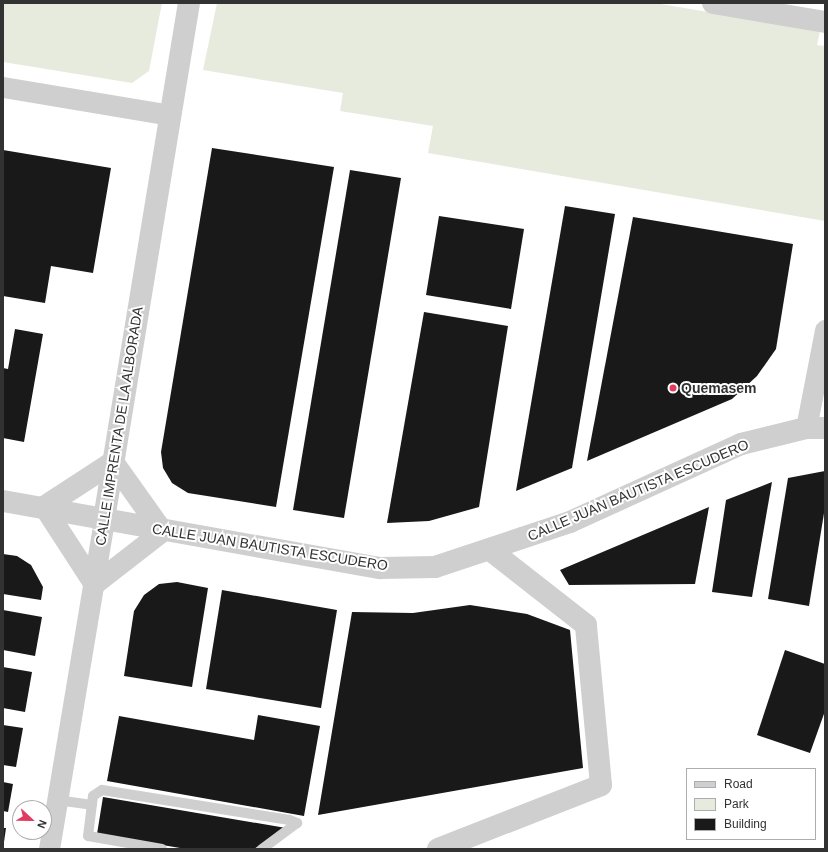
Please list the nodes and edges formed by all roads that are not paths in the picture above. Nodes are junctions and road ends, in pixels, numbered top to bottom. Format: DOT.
graph roads {
  1 [pos="189,3"];
  2 [pos="713,3"];
  3 [pos="825,22"];
  4 [pos="3,87"];
  5 [pos="170,115"];
  6 [pos="825,330"];
  7 [pos="816,428"];
  8 [pos="113,462"];
  9 [pos="3,500"];
  10 [pos="44,507"];
  11 [pos="104,519"];
  12 [pos="162,531"];
  13 [pos="490,550"];
  14 [pos="94,584"];
  15 [pos="57,800"];
  16 [pos="92,805"];
  17 [pos="49,849"];
  18 [pos="162,849"];
  19 [pos="262,849"];
  20 [pos="438,849"];
  1 -- 5 [label="street, CALLE IMPRENTA DE LA ALBORADA"];
  2 -- 3 [label="street"];
  4 -- 5 [label="street"];
  5 -- 8 [label="street, CALLE IMPRENTA DE LA ALBORADA"];
  6 -- 7 [label="street"];
  7 -- 13 [label="street, CALLE JUAN BAUTISTA ESCUDERO"];
  8 -- 10 [label="street"];
  8 -- 11 [label="street, CALLE IMPRENTA DE LA ALBORADA"];
  8 -- 12 [label="street"];
  9 -- 10 [label="street, CALLE JUAN BAUTISTA ESCUDERO"];
  10 -- 11 [label="street, CALLE JUAN BAUTISTA ESCUDERO"];
  10 -- 14 [label="street"];
  11 -- 12 [label="street, CALLE JUAN BAUTISTA ESCUDERO"];
  11 -- 14 [label="street, CALLE IMPRENTA DE LA ALBORADA"];
  12 -- 13 [label="street, CALLE JUAN BAUTISTA ESCUDERO"];
  12 -- 14 [label="street"];
  13 -- 20 [label="street"];
  14 -- 15 [label="street, CALLE IMPRENTA DE LA ALBORADA"];
  15 -- 16 [label="lane"];
  15 -- 17 [label="street, CALLE IMPRENTA DE LA ALBORADA"];
  16 -- 18 [label="lane"];
  16 -- 19 [label="lane"];
}
